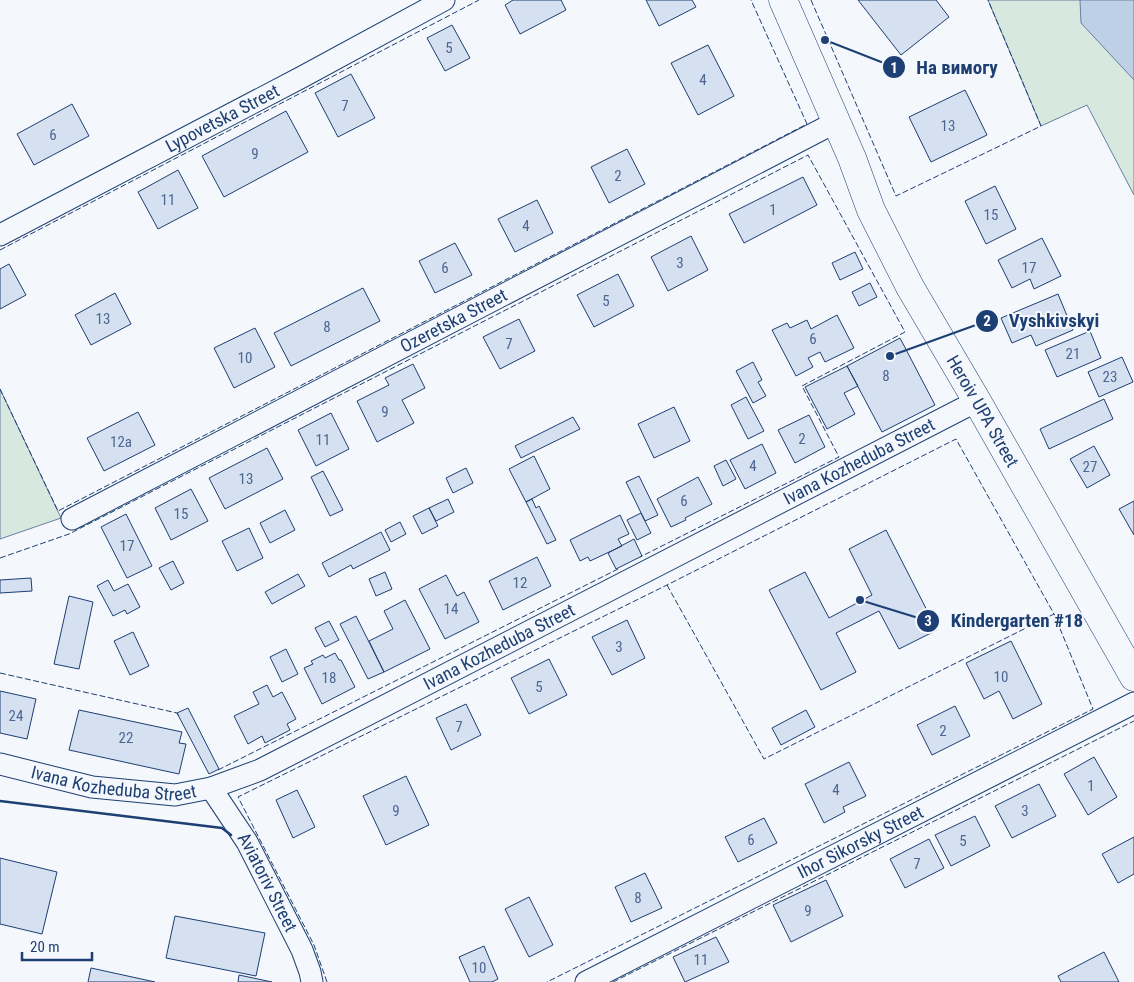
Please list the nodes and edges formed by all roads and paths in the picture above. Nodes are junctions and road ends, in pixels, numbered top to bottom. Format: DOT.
graph roads {
  1 [pos="444,0"];
  2 [pos="783,0"];
  3 [pos="836,122"];
  4 [pos="0,235"];
  5 [pos="977,401"];
  6 [pos="72,519"];
  7 [pos="1134,677"];
  8 [pos="1134,703"];
  9 [pos="0,764"];
  10 [pos="211,788"];
  11 [pos="312,982"];
  12 [pos="586,982"];
  1 -- 4 [label="street, Lypovetska Street"];
  2 -- 3 [label="street, Heroiv UPA Street"];
  3 -- 5 [label="street, Heroiv UPA Street"];
  3 -- 6 [label="street, Ozeretska Street"];
  5 -- 7 [label="street, Heroiv UPA Street"];
  5 -- 10 [label="street, Ivana Kozheduba Street"];
  8 -- 12 [label="street, Ihor Sikorsky Street"];
  9 -- 10 [label="street, Ivana Kozheduba Street"];
  10 -- 11 [label="street, Aviatoriv Street"];
}
